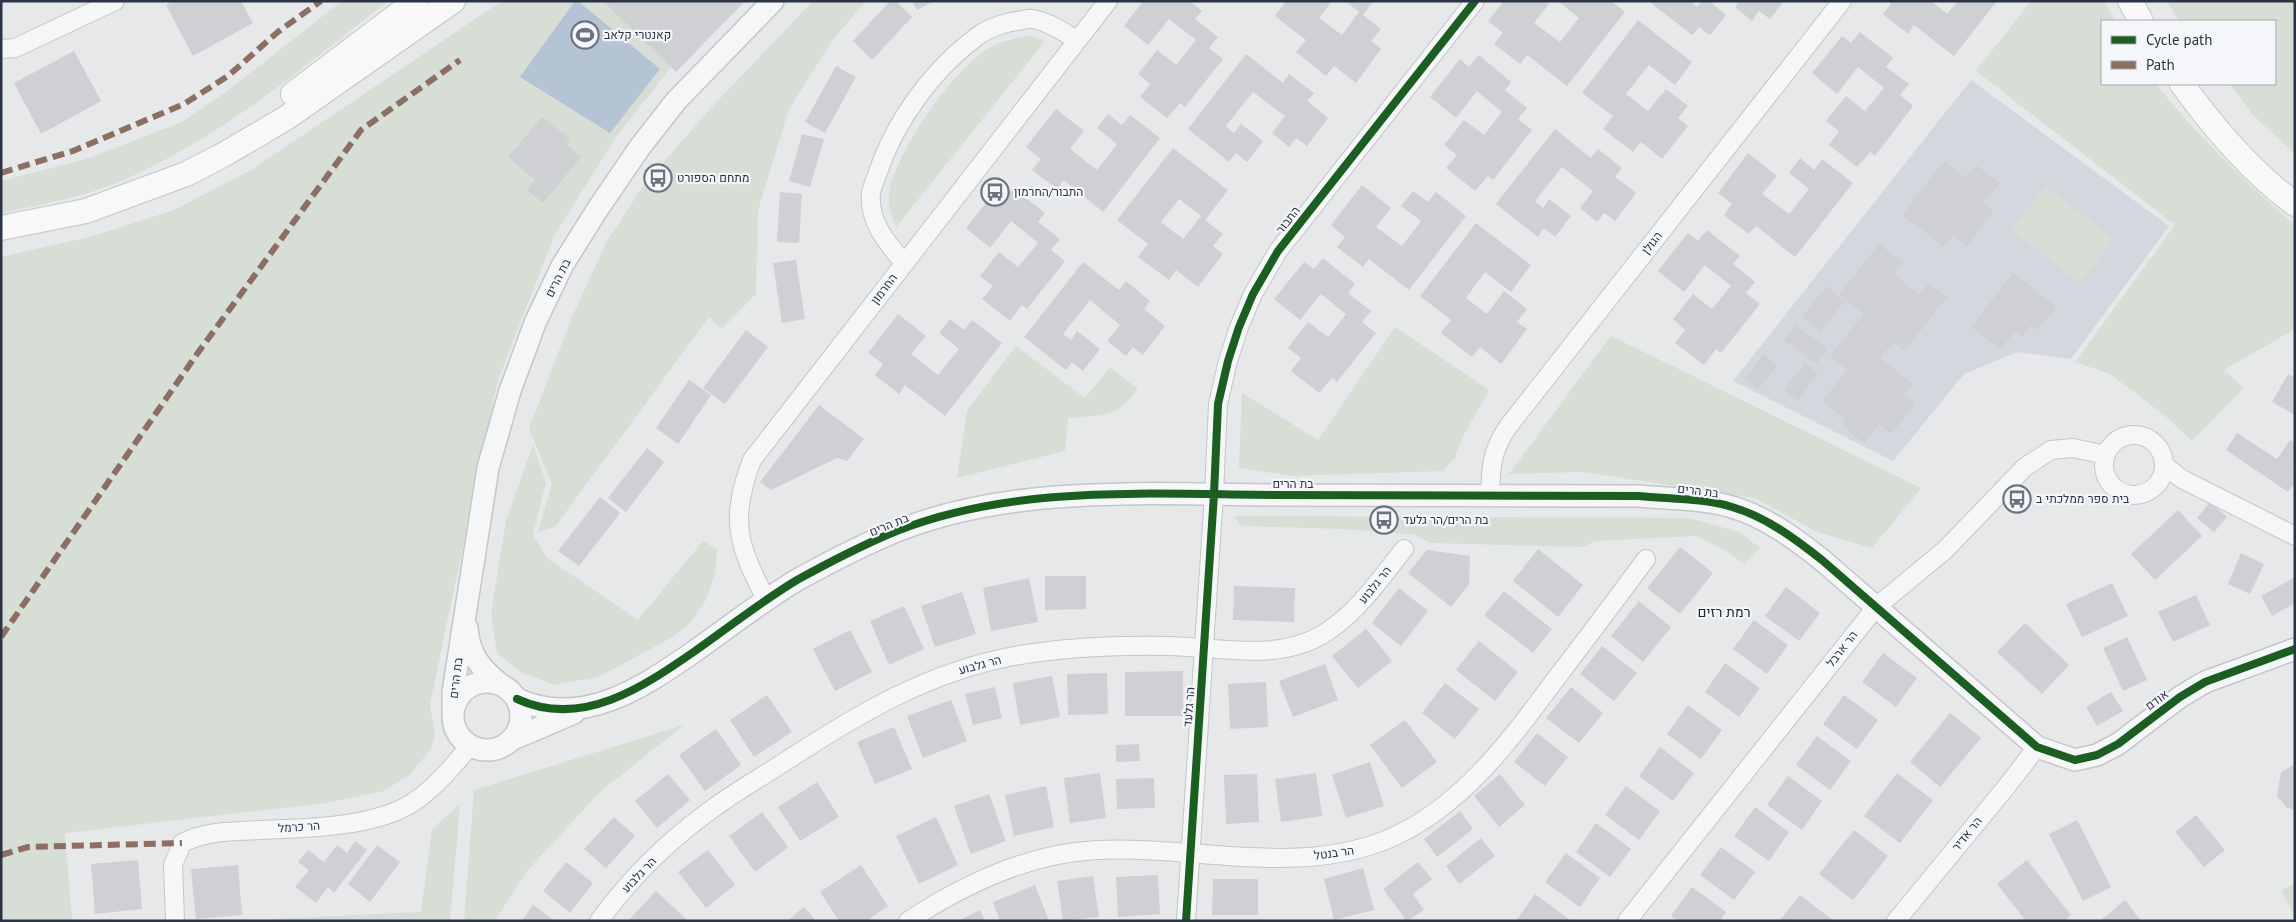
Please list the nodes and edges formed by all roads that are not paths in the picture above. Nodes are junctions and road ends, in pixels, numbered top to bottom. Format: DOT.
graph roads {
  1 [pos="115,1"];
  2 [pos="416,1"];
  3 [pos="453,1"];
  4 [pos="773,1"];
  5 [pos="1108,1"];
  6 [pos="1475,1"];
  7 [pos="1842,1"];
  8 [pos="2130,1"];
  9 [pos="2140,20"];
  10 [pos="1077,40"];
  11 [pos="1,49"];
  12 [pos="2183,85"];
  13 [pos="114,201"];
  14 [pos="2295,204"];
  15 [pos="1,228"];
  16 [pos="904,263"];
  17 [pos="2106,456"];
  18 [pos="2165,466"];
  19 [pos="1214,494"];
  20 [pos="1490,496"];
  21 [pos="2295,536"];
  22 [pos="1404,549"];
  23 [pos="1646,559"];
  24 [pos="767,601"];
  25 [pos="1876,606"];
  26 [pos="466,616"];
  27 [pos="1204,649"];
  28 [pos="2295,649"];
  29 [pos="509,692"];
  30 [pos="593,706"];
  31 [pos="453,711"];
  32 [pos="513,739"];
  33 [pos="470,746"];
  34 [pos="2037,747"];
  35 [pos="1191,853"];
  36 [pos="174,921"];
  37 [pos="599,921"];
  38 [pos="908,921"];
  39 [pos="1186,921"];
  40 [pos="1627,921"];
  41 [pos="1896,921"];
  1 -- 11 [label="street"];
  2 -- 13 [label="main road"];
  3 -- 13 [label="main road"];
  4 -- 26 [label="street, בת הרים"];
  5 -- 10 [label="street, החרמון"];
  6 -- 19 [label="street, התבור"];
  7 -- 20 [label="street, הגולן"];
  8 -- 9 [label="main road"];
  10 -- 16 [label="street, החרמון"];
  10 -- 16 [label="street"];
  12 -- 14 [label="main road"];
  13 -- 15 [label="main road"];
  16 -- 24 [label="street, החרמון"];
  17 -- 18 [label="street"];
  17 -- 18 [label="street"];
  17 -- 25 [label="street, הר ארבל"];
  18 -- 21 [label="street"];
  19 -- 20 [label="street, בת הרים"];
  19 -- 24 [label="street, בת הרים"];
  19 -- 27 [label="street, הר גלעד"];
  20 -- 25 [label="street, בת הרים"];
  22 -- 27 [label="street, הר גלבוע"];
  23 -- 35 [label="street, הר בנטל"];
  24 -- 30 [label="street, בת הרים"];
  25 -- 34 [label="street, בת הרים"];
  25 -- 40 [label="street, הר ארבל"];
  26 -- 29 [label="street, בת הרים"];
  26 -- 31 [label="street, בת הרים"];
  27 -- 35 [label="street, הר גלעד"];
  27 -- 37 [label="street, הר גלבוע"];
  28 -- 34 [label="street, אודם"];
  29 -- 30 [label="street, בת הרים"];
  29 -- 31 [label="street"];
  29 -- 32 [label="street"];
  30 -- 32 [label="street, בת הרים"];
  31 -- 33 [label="street"];
  32 -- 33 [label="street"];
  33 -- 36 [label="street, הר כרמל"];
  34 -- 41 [label="street, הר אדיר"];
  35 -- 38 [label="street, הר בנטל"];
  35 -- 39 [label="street, הר גלעד"];
}
